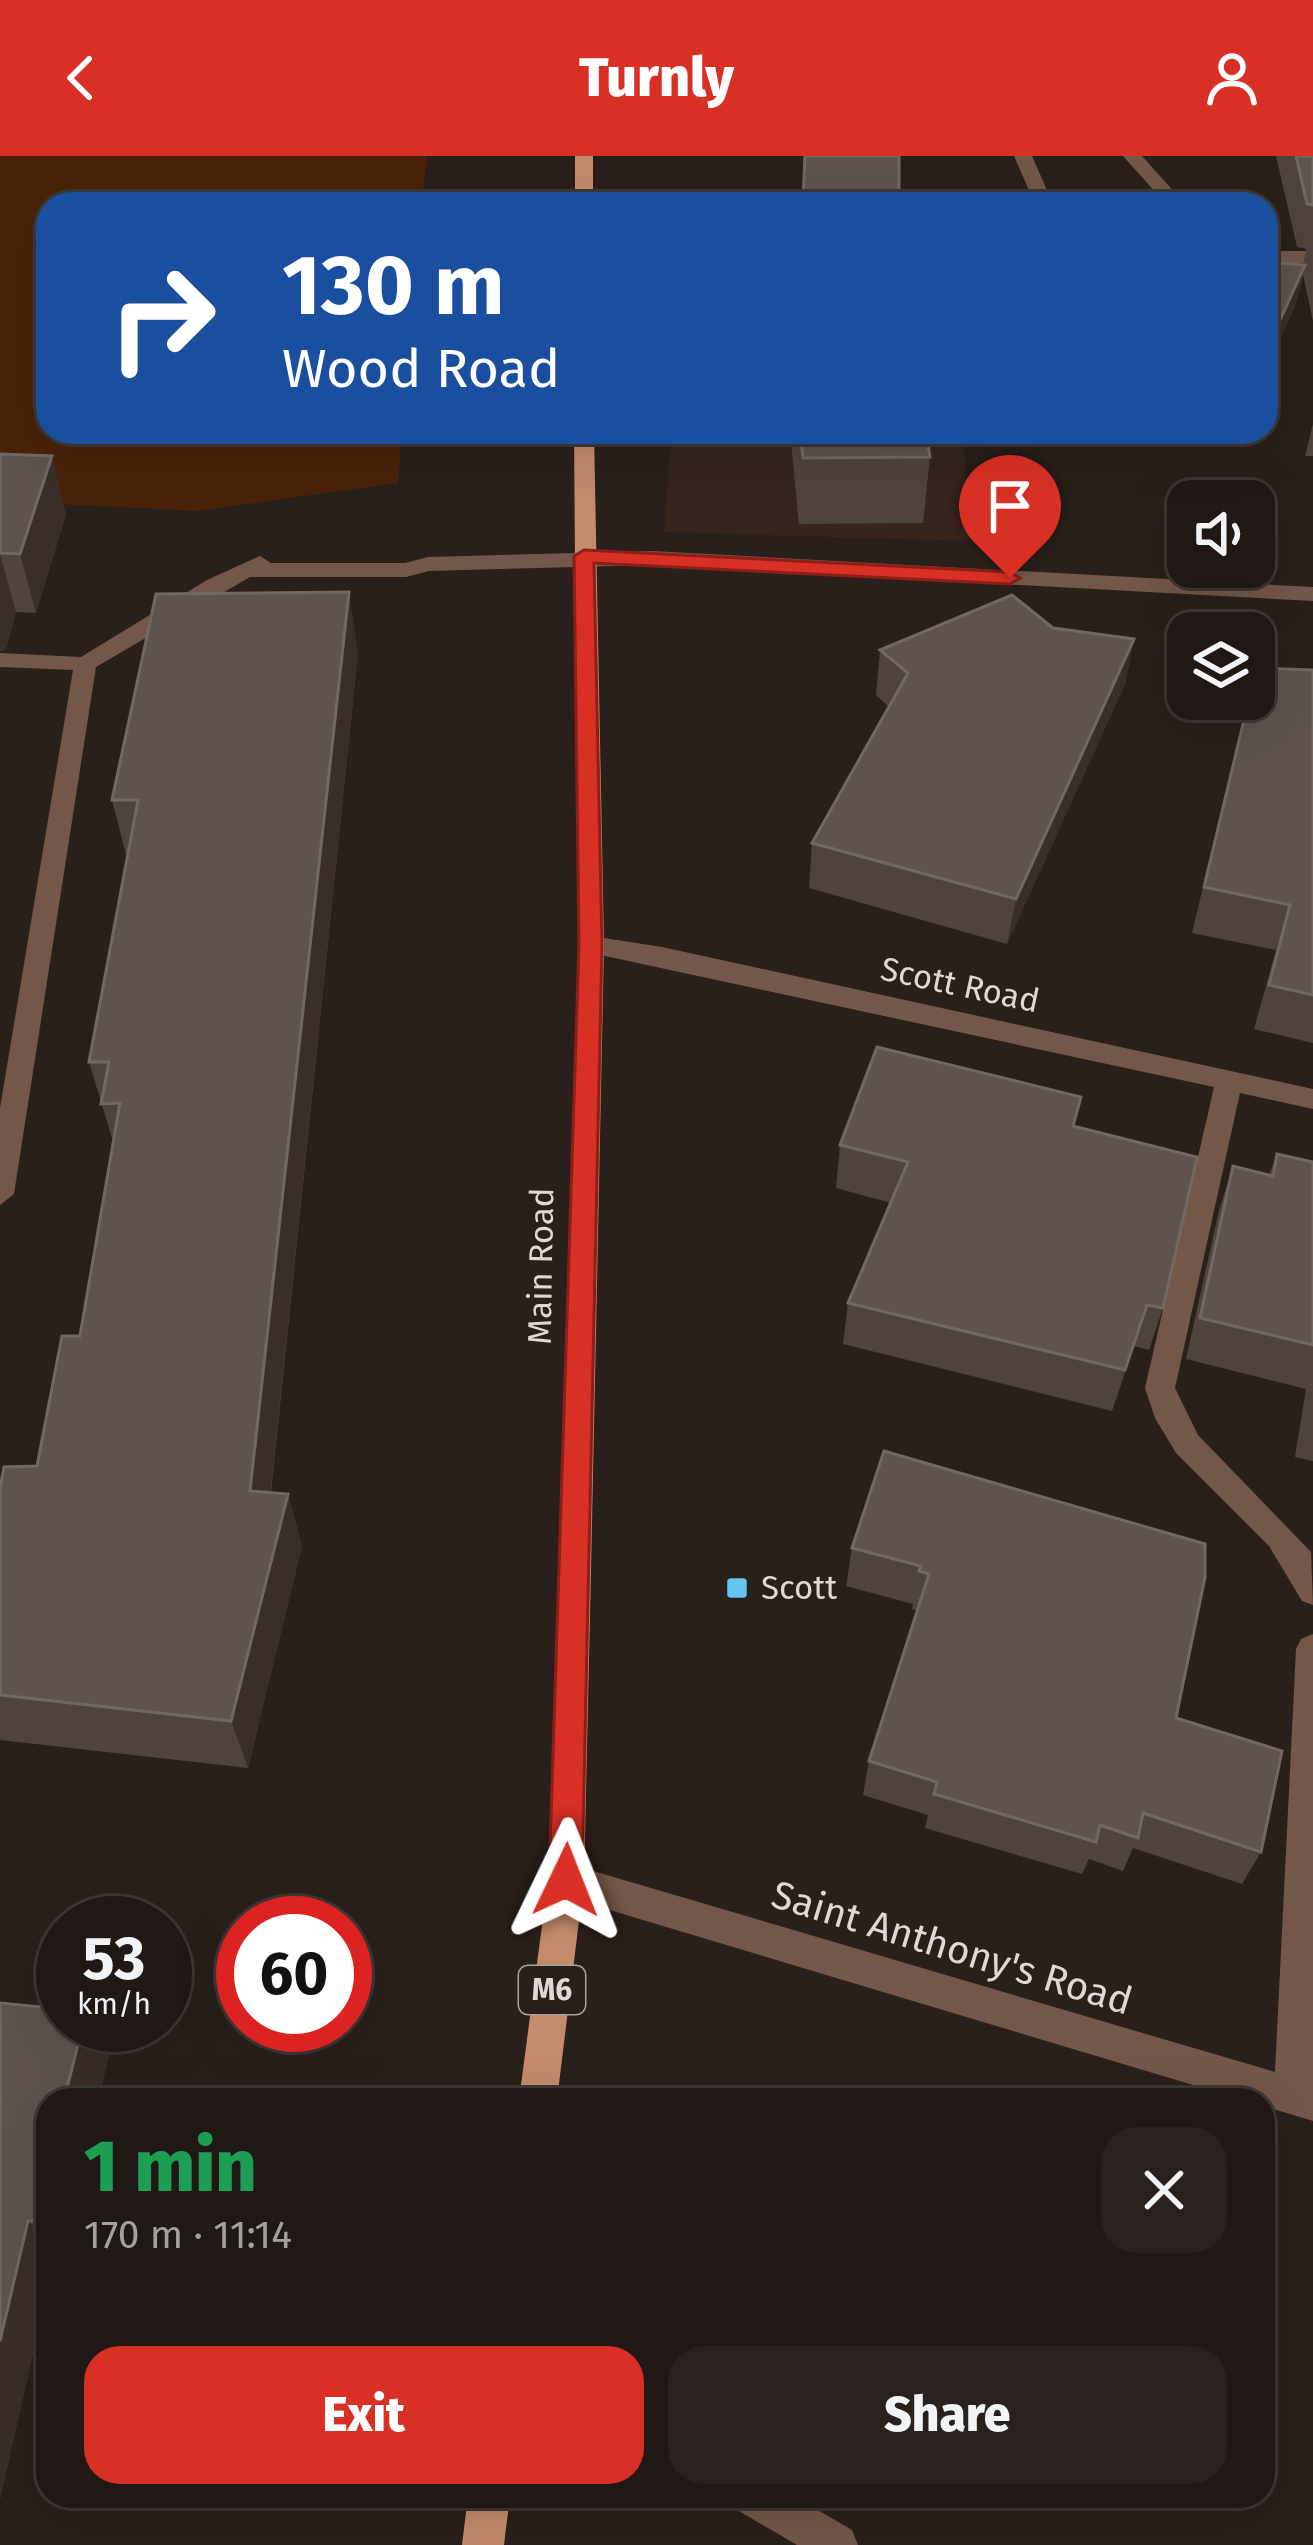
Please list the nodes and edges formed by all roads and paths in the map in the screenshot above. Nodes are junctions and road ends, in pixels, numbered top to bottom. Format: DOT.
graph roads {
  1 [pos="584,156"];
  2 [pos="1023,156"];
  3 [pos="1132,156"];
  4 [pos="584,192"];
  5 [pos="1039,192"];
  6 [pos="1165,192"];
  7 [pos="584,444"];
  8 [pos="584,556"];
  9 [pos="1313,594"];
  10 [pos="0,660"];
  11 [pos="85,664"];
  12 [pos="591,944"];
  13 [pos="1229,1081"];
  14 [pos="1313,1099"];
  15 [pos="7,1119"];
  16 [pos="0,1194"];
  17 [pos="1313,1591"];
  18 [pos="1313,1649"];
  19 [pos="566,1880"];
  20 [pos="540,2088"];
  21 [pos="1266,2088"];
  22 [pos="1303,2099"];
  23 [pos="488,2508"];
  24 [pos="774,2508"];
  25 [pos="483,2545"];
  26 [pos="837,2545"];
  1 -- 4 [label="main road"];
  2 -- 5 [label="street"];
  3 -- 6 [label="street"];
  7 -- 8 [label="main road, Main Road / M6"];
  8 -- 9 [label="street"];
  8 -- 11 [label="street"];
  8 -- 12 [label="main road, Main Road / M6"];
  10 -- 11 [label="street"];
  11 -- 15 [label="street"];
  12 -- 13 [label="street, Scott Road"];
  12 -- 19 [label="main road, Main Road / M6"];
  13 -- 14 [label="street, Scott Road"];
  13 -- 17 [label="street"];
  15 -- 16 [label="street"];
  18 -- 22 [label="street"];
  19 -- 20 [label="main road, Main Road / M6"];
  19 -- 21 [label="street, Saint Anthony's Road"];
  23 -- 25 [label="main road"];
  24 -- 26 [label="street"];
}
